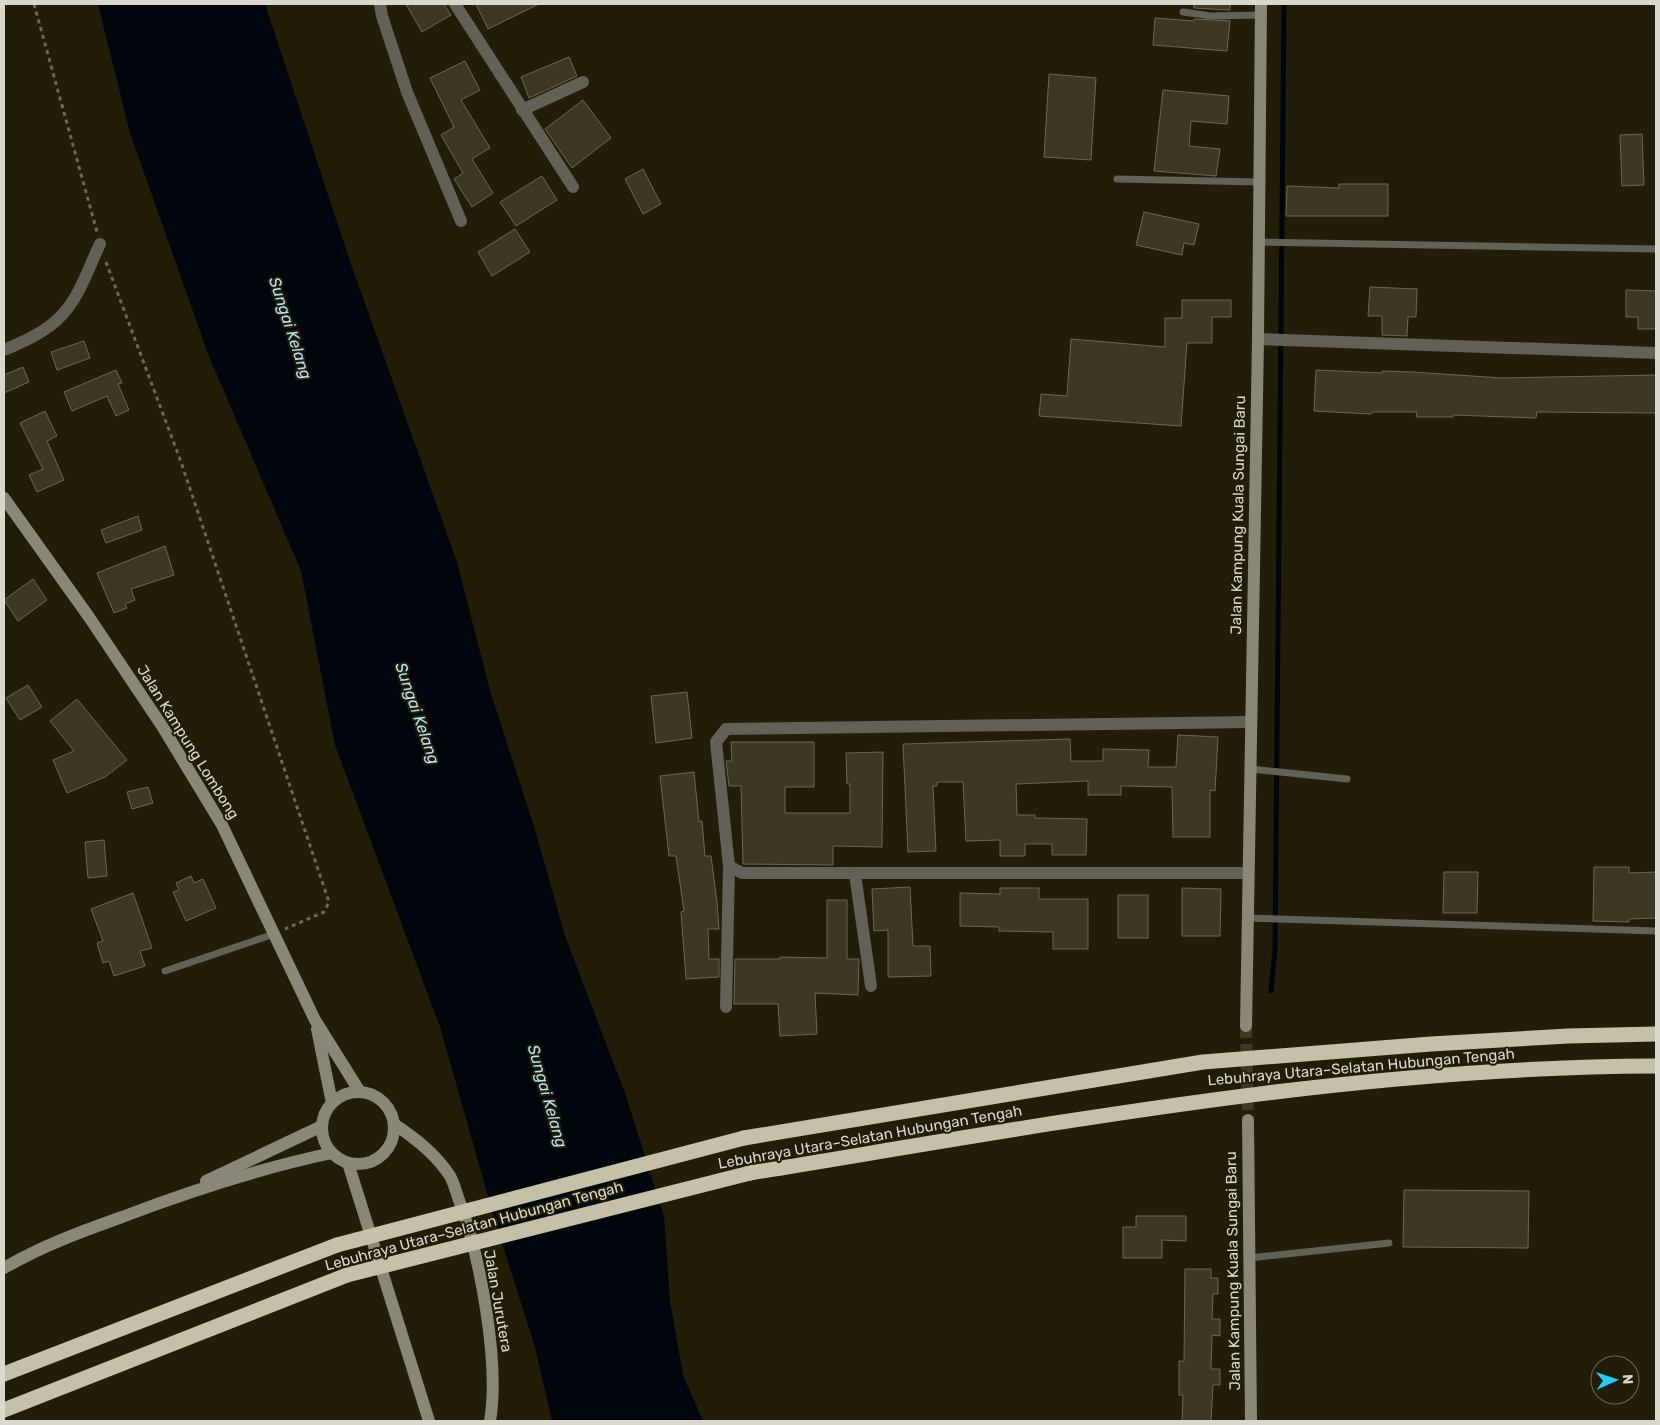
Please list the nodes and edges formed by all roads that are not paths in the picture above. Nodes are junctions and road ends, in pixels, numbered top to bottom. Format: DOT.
graph roads {
  1 [pos="380,4"];
  2 [pos="455,4"];
  3 [pos="1261,10"];
  4 [pos="1183,12"];
  5 [pos="583,82"];
  6 [pos="522,110"];
  7 [pos="1117,179"];
  8 [pos="1259,182"];
  9 [pos="573,187"];
  10 [pos="461,221"];
  11 [pos="1263,242"];
  12 [pos="100,244"];
  13 [pos="1656,249"];
  14 [pos="1263,339"];
  15 [pos="4,350"];
  16 [pos="1656,353"];
  17 [pos="4,498"];
  18 [pos="1251,722"];
  19 [pos="1250,769"];
  20 [pos="1347,778"];
  21 [pos="729,866"];
  22 [pos="1248,873"];
  23 [pos="855,874"];
  24 [pos="1247,918"];
  25 [pos="1656,932"];
  26 [pos="274,934"];
  27 [pos="165,971"];
  28 [pos="871,986"];
  29 [pos="726,1008"];
  30 [pos="315,1020"];
  31 [pos="1246,1026"];
  32 [pos="1656,1034"];
  33 [pos="1656,1066"];
  34 [pos="360,1092"];
  35 [pos="332,1103"];
  36 [pos="1248,1120"];
  37 [pos="394,1124"];
  38 [pos="322,1126"];
  39 [pos="332,1153"];
  40 [pos="348,1163"];
  41 [pos="165,1200"];
  42 [pos="1389,1243"];
  43 [pos="1249,1258"];
  44 [pos="4,1268"];
  45 [pos="4,1374"];
  46 [pos="4,1410"];
  47 [pos="429,1421"];
  48 [pos="490,1421"];
  49 [pos="1252,1421"];
  1 -- 10 [label="street"];
  2 -- 6 [label="street"];
  3 -- 4 [label="lane"];
  3 -- 8 [label="street, Jalan Kampung Kuala Sungai Baru"];
  5 -- 6 [label="street"];
  6 -- 9 [label="street"];
  7 -- 8 [label="lane"];
  8 -- 11 [label="street, Jalan Kampung Kuala Sungai Baru"];
  11 -- 13 [label="lane"];
  11 -- 14 [label="street, Jalan Kampung Kuala Sungai Baru"];
  12 -- 15 [label="street"];
  14 -- 16 [label="street"];
  14 -- 18 [label="street, Jalan Kampung Kuala Sungai Baru"];
  17 -- 26 [label="street, Jalan Kampung Lombong"];
  18 -- 19 [label="street, Jalan Kampung Kuala Sungai Baru"];
  18 -- 21 [label="street"];
  19 -- 20 [label="lane"];
  19 -- 22 [label="street, Jalan Kampung Kuala Sungai Baru"];
  21 -- 23 [label="street"];
  21 -- 29 [label="street"];
  22 -- 23 [label="street"];
  22 -- 24 [label="street, Jalan Kampung Kuala Sungai Baru"];
  23 -- 28 [label="street"];
  24 -- 25 [label="lane"];
  24 -- 31 [label="street, Jalan Kampung Kuala Sungai Baru"];
  26 -- 27 [label="lane"];
  26 -- 30 [label="street, Jalan Kampung Lombong"];
  30 -- 34 [label="street"];
  30 -- 35 [label="street"];
  32 -- 45 [label="highway, Lebuhraya Utara–Selatan Hubungan Tengah, bridge"];
  33 -- 46 [label="highway, Lebuhraya Utara–Selatan Hubungan Tengah, bridge"];
  34 -- 35 [label="street"];
  34 -- 37 [label="street"];
  35 -- 38 [label="street"];
  36 -- 43 [label="street, Jalan Kampung Kuala Sungai Baru"];
  37 -- 40 [label="street"];
  37 -- 48 [label="street, Jalan Jurutera"];
  38 -- 39 [label="street"];
  38 -- 41 [label="street"];
  39 -- 40 [label="street"];
  39 -- 41 [label="street"];
  40 -- 47 [label="street"];
  41 -- 44 [label="street"];
  42 -- 43 [label="lane"];
  43 -- 49 [label="street, Jalan Kampung Kuala Sungai Baru"];
}
